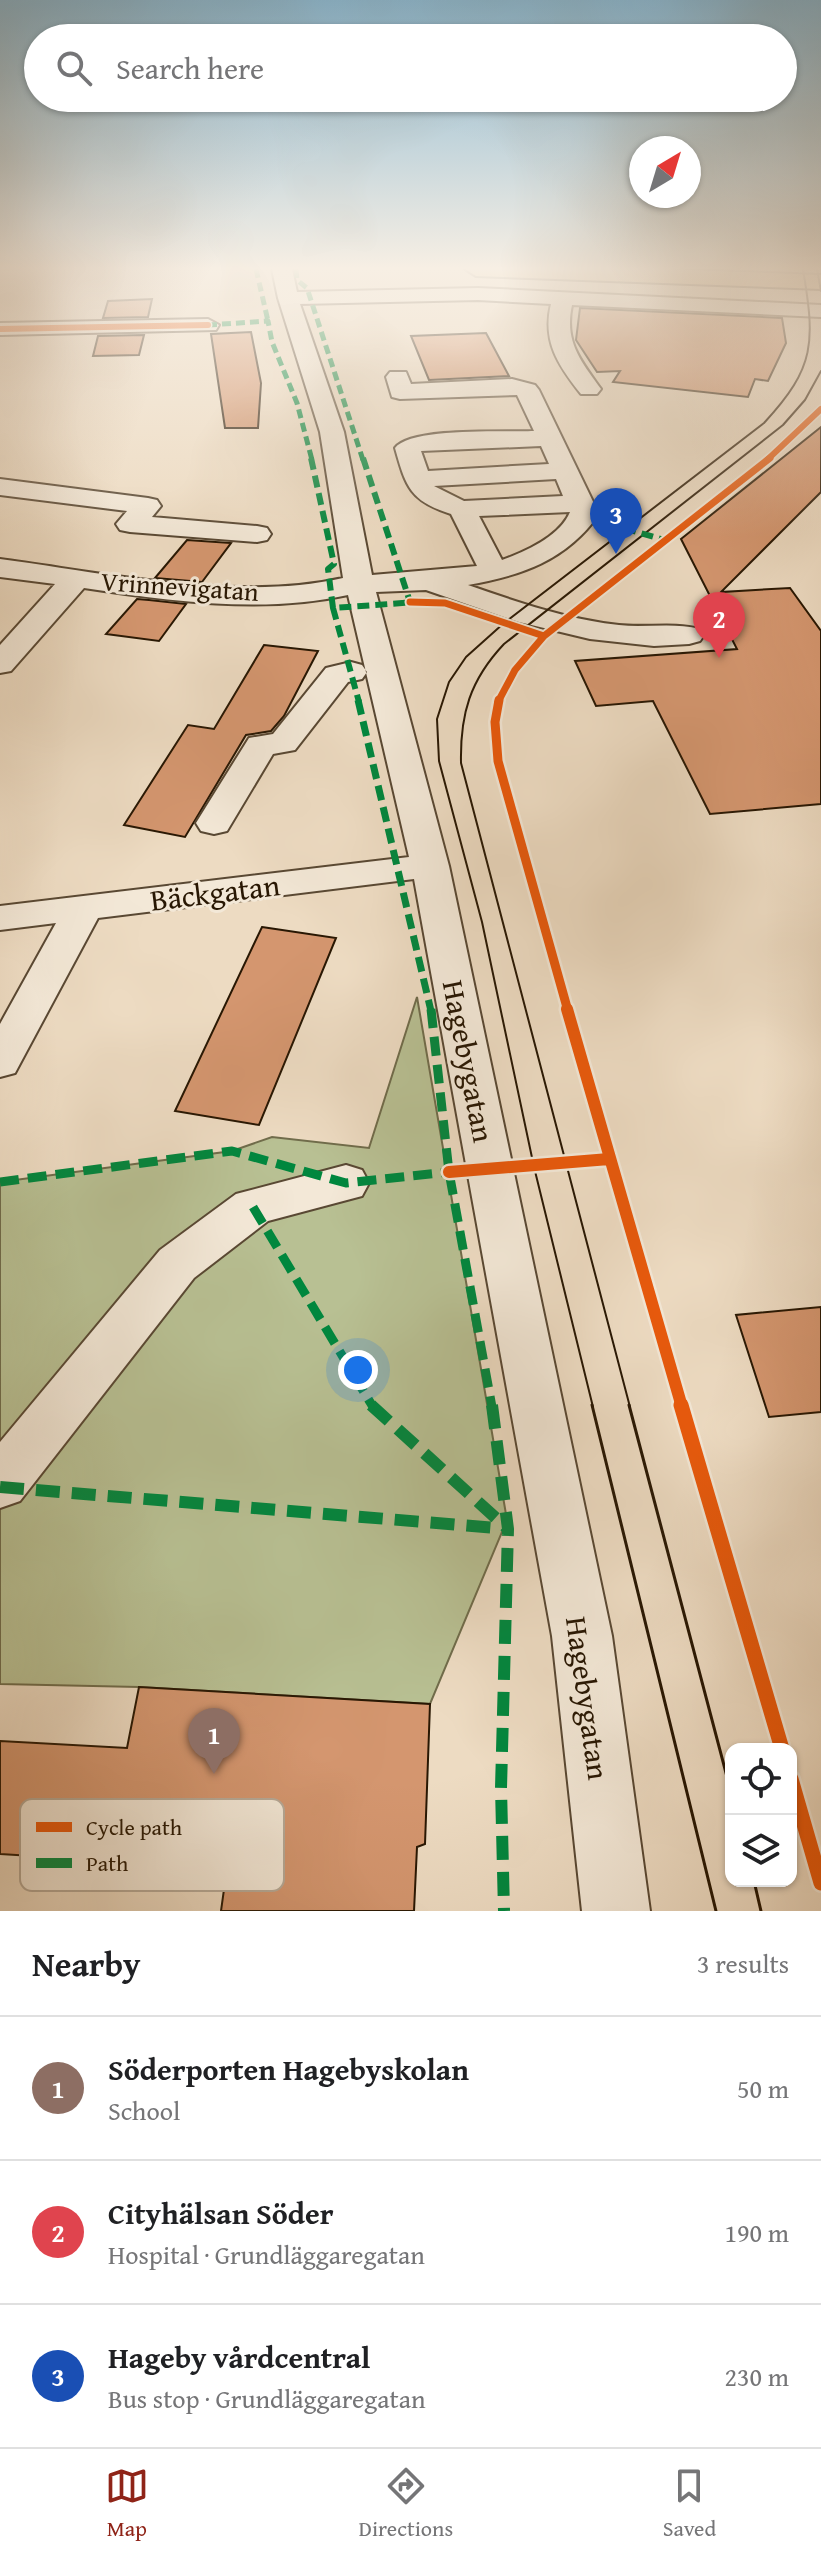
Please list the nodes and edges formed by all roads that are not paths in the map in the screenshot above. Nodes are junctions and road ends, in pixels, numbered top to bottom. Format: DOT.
graph roads {
  1 [pos="309,358"];
  2 [pos="568,358"];
  3 [pos="589,389"];
  4 [pos="547,429"];
  5 [pos="567,471"];
  6 [pos="418,479"];
  7 [pos="0,487"];
  8 [pos="581,503"];
  9 [pos="462,509"];
  10 [pos="257,534"];
  11 [pos="0,568"];
  12 [pos="494,571"];
  13 [pos="77,578"];
  14 [pos="432,582"];
  15 [pos="359,584"];
  16 [pos="689,635"];
  17 [pos="0,664"];
  18 [pos="351,672"];
  19 [pos="214,823"];
  20 [pos="430,866"];
  21 [pos="85,907"];
  22 [pos="0,918"];
  23 [pos="0,1062"];
  24 [pos="346,1183"];
  25 [pos="0,1483"];
  26 [pos="616,1911"];
  1 -- 15 [label="street, Hagebygatan"];
  2 -- 3 [label="street"];
  4 -- 4 [label="street"];
  4 -- 5 [label="street"];
  4 -- 6 [label="street"];
  5 -- 6 [label="street"];
  5 -- 8 [label="street"];
  6 -- 9 [label="street"];
  7 -- 10 [label="street"];
  8 -- 9 [label="street"];
  8 -- 12 [label="street"];
  9 -- 12 [label="street"];
  11 -- 13 [label="street, Vrinnevigatan"];
  12 -- 14 [label="street"];
  13 -- 15 [label="street, Vrinnevigatan"];
  13 -- 17 [label="street"];
  14 -- 15 [label="street, Vrinnevigatan"];
  14 -- 16 [label="street"];
  15 -- 20 [label="street, Hagebygatan"];
  18 -- 19 [label="street"];
  20 -- 21 [label="street, Bäckgatan"];
  20 -- 26 [label="street, Hagebygatan"];
  21 -- 22 [label="street, Bäckgatan"];
  21 -- 23 [label="street"];
  24 -- 25 [label="street"];
}
